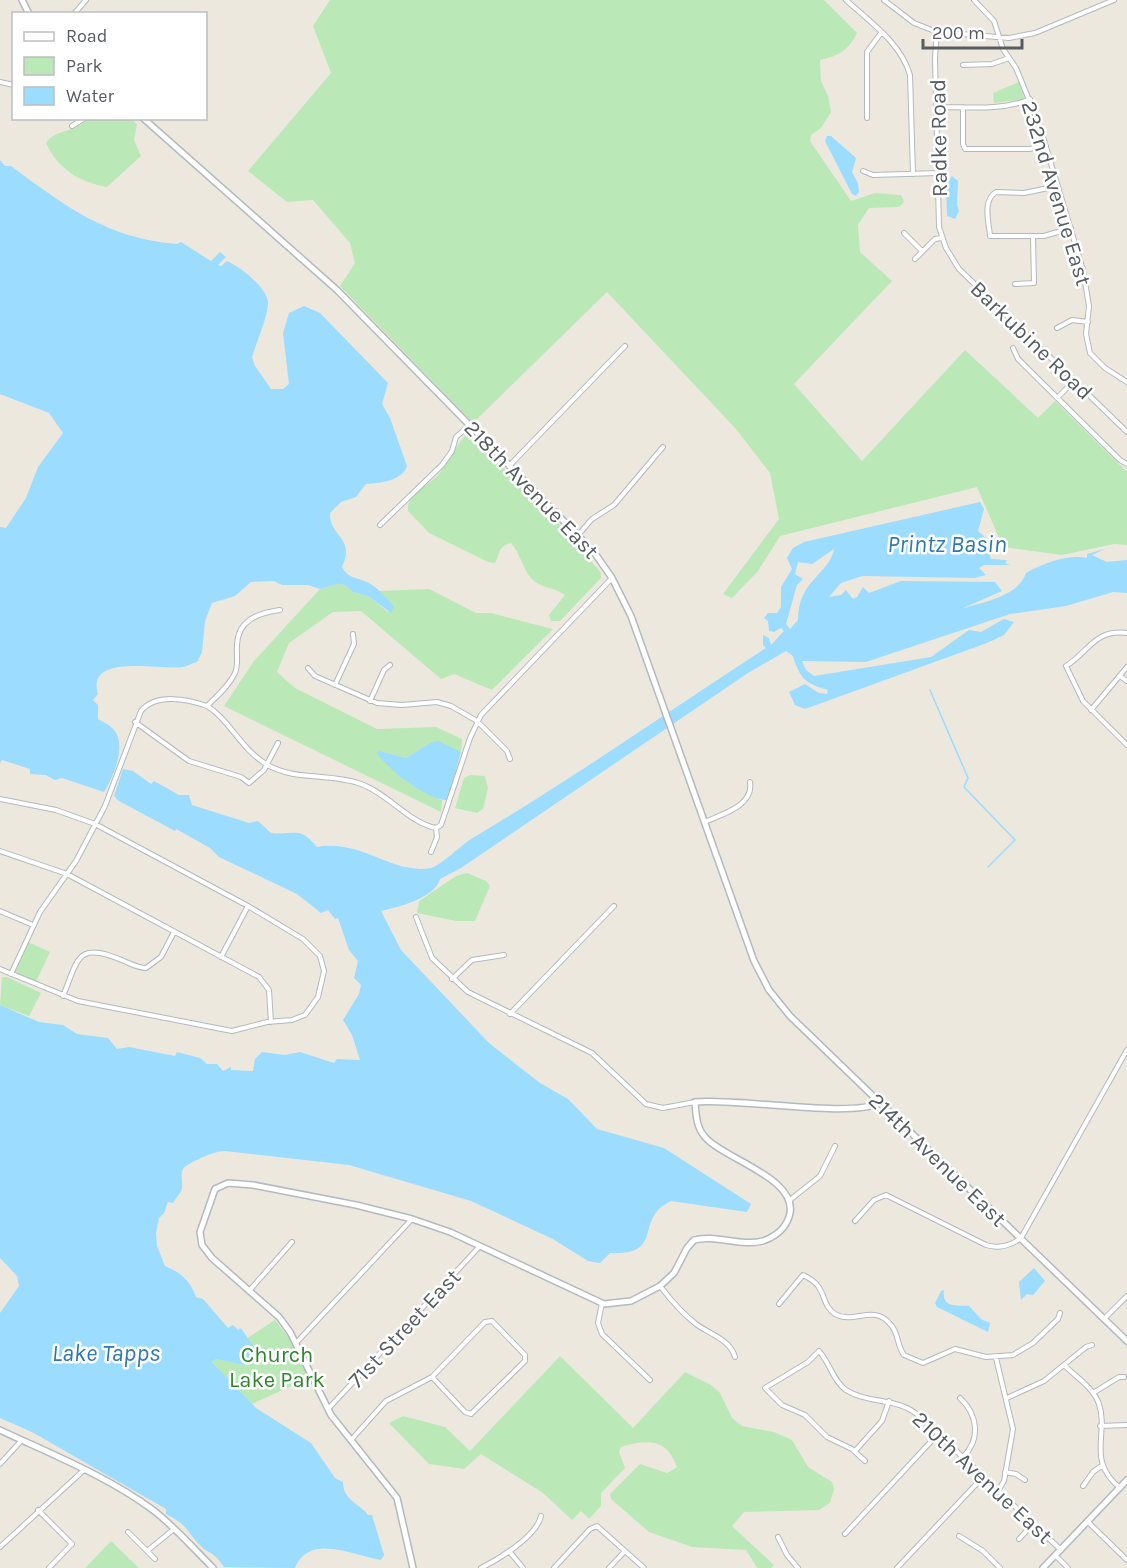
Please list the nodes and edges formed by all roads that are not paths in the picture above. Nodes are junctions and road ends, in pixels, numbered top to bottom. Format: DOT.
graph roads {
  1 [pos="86,0"];
  2 [pos="846,0"];
  3 [pos="884,0"];
  4 [pos="974,0"];
  5 [pos="1113,0"];
  6 [pos="76,12"];
  7 [pos="937,32"];
  8 [pos="881,33"];
  9 [pos="1000,38"];
  10 [pos="1009,58"];
  11 [pos="963,64"];
  12 [pos="1030,99"];
  13 [pos="938,107"];
  14 [pos="963,107"];
  15 [pos="867,118"];
  16 [pos="82,120"];
  17 [pos="145,120"];
  18 [pos="72,126"];
  19 [pos="1046,146"];
  20 [pos="863,171"];
  21 [pos="939,173"];
  22 [pos="913,174"];
  23 [pos="1058,186"];
  24 [pos="1071,228"];
  25 [pos="904,233"];
  26 [pos="1033,237"];
  27 [pos="941,238"];
  28 [pos="944,244"];
  29 [pos="922,251"];
  30 [pos="915,259"];
  31 [pos="1015,284"];
  32 [pos="1088,322"];
  33 [pos="1057,328"];
  34 [pos="626,346"];
  35 [pos="1013,348"];
  36 [pos="1075,380"];
  37 [pos="1127,382"];
  38 [pos="1058,398"];
  39 [pos="471,425"];
  40 [pos="1127,432"];
  41 [pos="663,447"];
  42 [pos="1127,464"];
  43 [pos="510,465"];
  44 [pos="380,525"];
  45 [pos="579,534"];
  46 [pos="612,578"];
  47 [pos="601,588"];
  48 [pos="618,588"];
  49 [pos="280,610"];
  50 [pos="1127,633"];
  51 [pos="353,634"];
  52 [pos="390,665"];
  53 [pos="1127,667"];
  54 [pos="308,668"];
  55 [pos="1120,676"];
  56 [pos="1127,681"];
  57 [pos="335,685"];
  58 [pos="370,701"];
  59 [pos="207,706"];
  60 [pos="1091,710"];
  61 [pos="477,721"];
  62 [pos="135,722"];
  63 [pos="278,743"];
  64 [pos="1127,745"];
  65 [pos="510,759"];
  66 [pos="267,765"];
  67 [pos="750,782"];
  68 [pos="0,799"];
  69 [pos="705,822"];
  70 [pos="95,824"];
  71 [pos="436,828"];
  72 [pos="0,851"];
  73 [pos="431,852"];
  74 [pos="67,874"];
  75 [pos="248,906"];
  76 [pos="614,906"];
  77 [pos="0,911"];
  78 [pos="416,917"];
  79 [pos="33,925"];
  80 [pos="175,932"];
  81 [pos="504,955"];
  82 [pos="221,957"];
  83 [pos="0,969"];
  84 [pos="758,969"];
  85 [pos="11,974"];
  86 [pos="452,979"];
  87 [pos="63,996"];
  88 [pos="510,1014"];
  89 [pos="271,1022"];
  90 [pos="1127,1050"];
  91 [pos="695,1102"];
  92 [pos="880,1103"];
  93 [pos="835,1146"];
  94 [pos="789,1200"];
  95 [pos="412,1220"];
  96 [pos="855,1221"];
  97 [pos="1021,1238"];
  98 [pos="292,1242"];
  99 [pos="480,1246"];
  100 [pos="660,1286"];
  101 [pos="249,1291"];
  102 [pos="1127,1296"];
  103 [pos="602,1303"];
  104 [pos="779,1304"];
  105 [pos="1060,1313"];
  106 [pos="1104,1319"];
  107 [pos="1127,1341"];
  108 [pos="296,1344"];
  109 [pos="1092,1345"];
  110 [pos="735,1357"];
  111 [pos="996,1358"];
  112 [pos="1064,1365"];
  113 [pos="432,1377"];
  114 [pos="1124,1377"];
  115 [pos="650,1380"];
  116 [pos="1093,1393"];
  117 [pos="960,1398"];
  118 [pos="1006,1398"];
  119 [pos="889,1401"];
  120 [pos="327,1409"];
  121 [pos="1127,1425"];
  122 [pos="1100,1426"];
  123 [pos="0,1430"];
  124 [pos="939,1434"];
  125 [pos="22,1440"];
  126 [pos="351,1440"];
  127 [pos="855,1451"];
  128 [pos="963,1457"];
  129 [pos="865,1461"];
  130 [pos="0,1464"];
  131 [pos="1103,1465"];
  132 [pos="84,1470"];
  133 [pos="1005,1472"];
  134 [pos="983,1477"];
  135 [pos="1024,1480"];
  136 [pos="1127,1480"];
  137 [pos="1083,1486"];
  138 [pos="1120,1488"];
  139 [pos="998,1491"];
  140 [pos="38,1510"];
  141 [pos="542,1516"];
  142 [pos="1088,1522"];
  143 [pos="1033,1524"];
  144 [pos="174,1529"];
  145 [pos="128,1532"];
  146 [pos="845,1534"];
  147 [pos="959,1536"];
  148 [pos="778,1537"];
  149 [pos="1019,1539"];
  150 [pos="0,1547"];
  151 [pos="1060,1550"];
  152 [pos="147,1551"];
  153 [pos="509,1551"];
  154 [pos="625,1551"];
  155 [pos="1055,1556"];
  156 [pos="155,1559"];
  157 [pos="1127,1560"];
  158 [pos="49,1568"];
  159 [pos="213,1568"];
  160 [pos="414,1568"];
  161 [pos="482,1568"];
  162 [pos="523,1568"];
  163 [pos="554,1568"];
  164 [pos="609,1568"];
  165 [pos="644,1568"];
  166 [pos="798,1568"];
  167 [pos="897,1568"];
  168 [pos="1000,1568"];
  169 [pos="1043,1568"];
  170 [pos="1068,1568"];
  1 -- 6 [label="street"];
  2 -- 8 [label="street"];
  3 -- 7 [label="street"];
  4 -- 9 [label="street, 232nd Avenue East"];
  5 -- 9 [label="street"];
  7 -- 9 [label="street"];
  7 -- 13 [label="street, Radke Road"];
  8 -- 15 [label="street"];
  8 -- 22 [label="street"];
  9 -- 10 [label="street, 232nd Avenue East"];
  10 -- 11 [label="street"];
  10 -- 12 [label="street, 232nd Avenue East"];
  12 -- 14 [label="street"];
  12 -- 19 [label="street, 232nd Avenue East"];
  13 -- 14 [label="street"];
  13 -- 21 [label="street, Radke Road"];
  14 -- 19 [label="street"];
  16 -- 18 [label="street"];
  17 -- 39 [label="street, 218th Avenue East"];
  19 -- 23 [label="street, 232nd Avenue East"];
  20 -- 22 [label="street"];
  21 -- 22 [label="street"];
  21 -- 27 [label="street, Radke Road"];
  23 -- 24 [label="street, 232nd Avenue East"];
  23 -- 26 [label="street"];
  24 -- 26 [label="street"];
  24 -- 32 [label="street, 232nd Avenue East"];
  25 -- 29 [label="street"];
  26 -- 31 [label="street"];
  27 -- 28 [label="street, Radke Road"];
  27 -- 29 [label="street"];
  28 -- 36 [label="street, Barkubine Road"];
  29 -- 30 [label="street"];
  32 -- 33 [label="street"];
  32 -- 37 [label="street, 232nd Avenue East"];
  34 -- 43 [label="street"];
  35 -- 38 [label="street"];
  36 -- 38 [label="street"];
  36 -- 40 [label="street, Barkubine Road"];
  38 -- 42 [label="street"];
  39 -- 43 [label="street, 218th Avenue East"];
  39 -- 44 [label="street"];
  41 -- 45 [label="street"];
  43 -- 45 [label="street, 218th Avenue East"];
  45 -- 46 [label="street, 218th Avenue East"];
  46 -- 47 [label="street"];
  46 -- 48 [label="street, 218th Avenue East"];
  47 -- 48 [label="street"];
  47 -- 61 [label="street"];
  48 -- 69 [label="street, 218th Avenue East"];
  49 -- 59 [label="street"];
  50 -- 60 [label="street"];
  51 -- 57 [label="street"];
  52 -- 58 [label="street"];
  53 -- 55 [label="street"];
  54 -- 57 [label="street"];
  55 -- 56 [label="street"];
  55 -- 60 [label="street"];
  57 -- 58 [label="street"];
  58 -- 61 [label="street"];
  59 -- 62 [label="street"];
  59 -- 66 [label="street"];
  60 -- 64 [label="street"];
  61 -- 65 [label="street"];
  61 -- 71 [label="street"];
  62 -- 66 [label="street"];
  62 -- 70 [label="street"];
  63 -- 66 [label="street"];
  66 -- 71 [label="street"];
  67 -- 69 [label="street"];
  68 -- 70 [label="street"];
  69 -- 84 [label="street, 218th Avenue East"];
  70 -- 74 [label="street"];
  70 -- 75 [label="street"];
  71 -- 73 [label="street"];
  72 -- 74 [label="street"];
  74 -- 79 [label="street"];
  74 -- 80 [label="street"];
  75 -- 82 [label="street"];
  75 -- 89 [label="street"];
  76 -- 88 [label="street"];
  77 -- 79 [label="street"];
  78 -- 86 [label="street"];
  79 -- 85 [label="street"];
  80 -- 82 [label="street"];
  80 -- 87 [label="street"];
  81 -- 86 [label="street"];
  82 -- 89 [label="street"];
  83 -- 85 [label="street"];
  84 -- 92 [label="street, 214th Avenue East"];
  85 -- 87 [label="street"];
  86 -- 88 [label="street"];
  87 -- 89 [label="street"];
  88 -- 91 [label="street"];
  90 -- 97 [label="street"];
  91 -- 92 [label="street"];
  91 -- 94 [label="street"];
  92 -- 97 [label="street, 214th Avenue East"];
  93 -- 94 [label="street"];
  94 -- 100 [label="street"];
  95 -- 99 [label="street"];
  95 -- 101 [label="street"];
  95 -- 108 [label="street"];
  96 -- 97 [label="street"];
  97 -- 106 [label="street, 214th Avenue East"];
  98 -- 101 [label="street"];
  99 -- 103 [label="street"];
  99 -- 120 [label="street, 71st Street East"];
  100 -- 103 [label="street"];
  100 -- 110 [label="street"];
  101 -- 108 [label="street"];
  102 -- 106 [label="street"];
  103 -- 115 [label="street"];
  104 -- 111 [label="street"];
  105 -- 111 [label="street"];
  106 -- 107 [label="street, 214th Avenue East"];
  108 -- 120 [label="street"];
  109 -- 112 [label="street"];
  111 -- 118 [label="street"];
  112 -- 116 [label="street"];
  112 -- 118 [label="street"];
  113 -- 113 [label="street"];
  113 -- 126 [label="street"];
  114 -- 116 [label="street"];
  116 -- 122 [label="street"];
  117 -- 128 [label="street"];
  118 -- 133 [label="street"];
  119 -- 124 [label="street, 210th Avenue East"];
  119 -- 127 [label="street"];
  119 -- 127 [label="street, 210th Avenue East"];
  120 -- 126 [label="street"];
  121 -- 122 [label="street"];
  122 -- 131 [label="street"];
  123 -- 125 [label="street"];
  124 -- 128 [label="street, 210th Avenue East"];
  124 -- 146 [label="street"];
  125 -- 130 [label="street"];
  125 -- 132 [label="street"];
  126 -- 160 [label="street"];
  127 -- 129 [label="street"];
  128 -- 134 [label="street, 210th Avenue East"];
  131 -- 137 [label="street"];
  131 -- 138 [label="street"];
  132 -- 140 [label="street"];
  132 -- 144 [label="street"];
  133 -- 135 [label="street"];
  133 -- 139 [label="street"];
  134 -- 139 [label="street, 210th Avenue East"];
  134 -- 167 [label="street"];
  136 -- 138 [label="street"];
  138 -- 142 [label="street"];
  139 -- 143 [label="street, 210th Avenue East"];
  140 -- 150 [label="street"];
  140 -- 158 [label="street"];
  141 -- 153 [label="street"];
  142 -- 151 [label="street"];
  142 -- 157 [label="street"];
  143 -- 149 [label="street"];
  143 -- 151 [label="street, 210th Avenue East"];
  144 -- 152 [label="street"];
  144 -- 159 [label="street"];
  145 -- 152 [label="street"];
  147 -- 168 [label="street"];
  148 -- 166 [label="street"];
  151 -- 155 [label="street"];
  152 -- 156 [label="street"];
  153 -- 161 [label="street"];
  153 -- 162 [label="street"];
  154 -- 163 [label="street"];
  154 -- 164 [label="street"];
  154 -- 165 [label="street"];
  155 -- 169 [label="street"];
  155 -- 170 [label="street, 210th Avenue East"];
}
